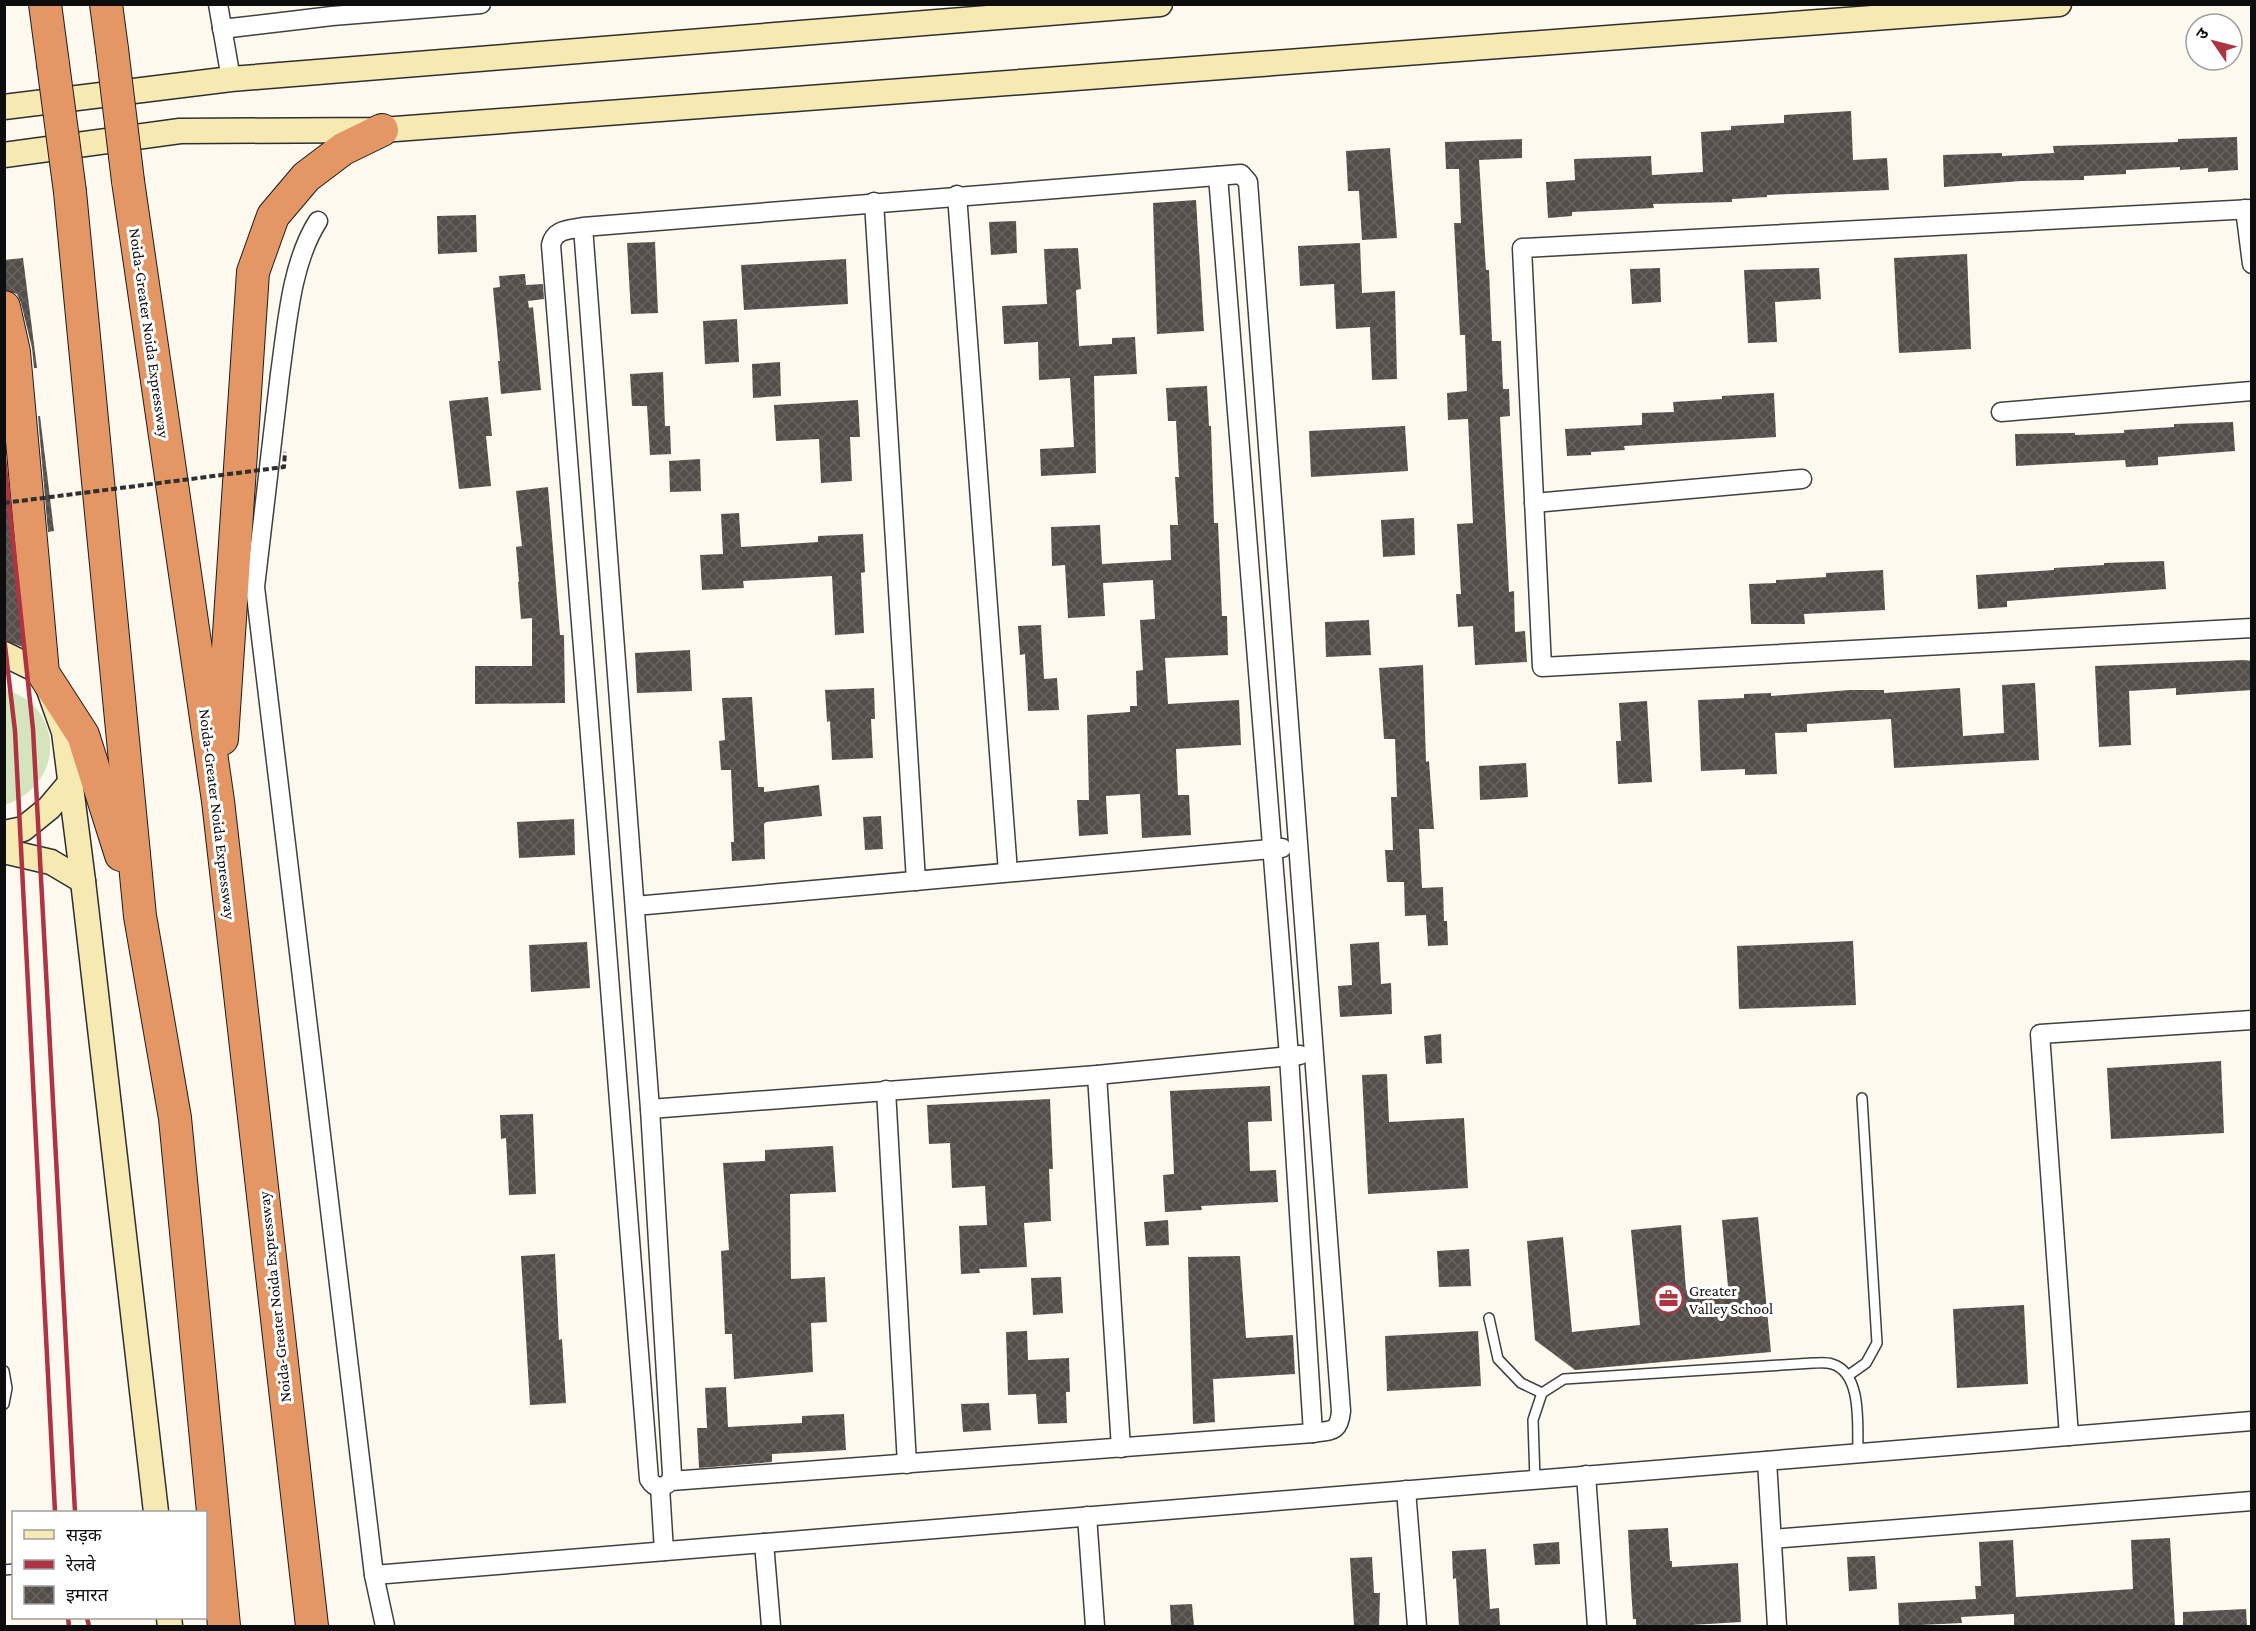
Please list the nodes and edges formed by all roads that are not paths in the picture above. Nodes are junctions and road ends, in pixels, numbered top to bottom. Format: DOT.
graph roads {
  1 [pos="45,4"];
  2 [pos="106,4"];
  3 [pos="218,4"];
  4 [pos="481,4"];
  5 [pos="1160,4"];
  6 [pos="2059,4"];
  7 [pos="222,29"];
  8 [pos="231,79"];
  9 [pos="4,107"];
  10 [pos="382,130"];
  11 [pos="4,155"];
  12 [pos="1218,176"];
  13 [pos="957,195"];
  14 [pos="874,202"];
  15 [pos="2248,209"];
  16 [pos="318,221"];
  17 [pos="583,227"];
  18 [pos="2252,264"];
  19 [pos="4,307"];
  20 [pos="2252,391"];
  21 [pos="2001,412"];
  22 [pos="1266,428"];
  23 [pos="1239,431"];
  24 [pos="1802,479"];
  25 [pos="1534,503"];
  26 [pos="2252,628"];
  27 [pos="4,654"];
  28 [pos="44,673"];
  29 [pos="70,783"];
  30 [pos="218,801"];
  31 [pos="4,833"];
  32 [pos="1299,846"];
  33 [pos="1271,849"];
  34 [pos="4,851"];
  35 [pos="1008,872"];
  36 [pos="916,880"];
  37 [pos="83,881"];
  38 [pos="635,906"];
  39 [pos="141,916"];
  40 [pos="2252,1020"];
  41 [pos="1314,1054"];
  42 [pos="1289,1056"];
  43 [pos="1097,1075"];
  44 [pos="886,1090"];
  45 [pos="1862,1098"];
  46 [pos="651,1109"];
  47 [pos="1489,1318"];
  48 [pos="4,1371"];
  49 [pos="1849,1376"];
  50 [pos="1542,1393"];
  51 [pos="4,1404"];
  52 [pos="2252,1421"];
  53 [pos="1313,1433"];
  54 [pos="2068,1436"];
  55 [pos="1121,1448"];
  56 [pos="1858,1453"];
  57 [pos="1767,1461"];
  58 [pos="907,1464"];
  59 [pos="1586,1475"];
  60 [pos="1535,1479"];
  61 [pos="665,1484"];
  62 [pos="1406,1490"];
  63 [pos="2252,1501"];
  64 [pos="156,1511"];
  65 [pos="1087,1516"];
  66 [pos="1772,1539"];
  67 [pos="765,1543"];
  68 [pos="664,1551"];
  69 [pos="374,1575"];
  70 [pos="224,1626"];
  71 [pos="312,1626"];
  72 [pos="385,1626"];
  73 [pos="771,1626"];
  74 [pos="1095,1626"];
  75 [pos="1417,1626"];
  76 [pos="1597,1626"];
  77 [pos="1777,1626"];
  1 -- 39 [label="highway, bridge"];
  2 -- 30 [label="highway, Noida-Greater Noida Expressway, bridge"];
  3 -- 7 [label="street"];
  4 -- 7 [label="street"];
  5 -- 8 [label="street"];
  6 -- 10 [label="street"];
  7 -- 8 [label="street"];
  8 -- 9 [label="street"];
  10 -- 11 [label="street"];
  10 -- 30 [label="highway"];
  12 -- 13 [label="street"];
  12 -- 22 [label="street"];
  12 -- 23 [label="street"];
  13 -- 14 [label="street"];
  13 -- 35 [label="street"];
  14 -- 17 [label="street"];
  14 -- 36 [label="street"];
  15 -- 18 [label="street"];
  15 -- 25 [label="street"];
  16 -- 69 [label="street"];
  17 -- 38 [label="street"];
  17 -- 61 [label="street"];
  19 -- 28 [label="highway"];
  20 -- 21 [label="street"];
  22 -- 23 [label="street"];
  22 -- 32 [label="street"];
  23 -- 33 [label="street"];
  24 -- 25 [label="street"];
  25 -- 26 [label="street"];
  27 -- 28 [label="street"];
  28 -- 29 [label="street"];
  28 -- 39 [label="highway"];
  29 -- 31 [label="street"];
  29 -- 37 [label="street"];
  30 -- 71 [label="highway, Noida-Greater Noida Expressway"];
  32 -- 33 [label="street"];
  32 -- 41 [label="street"];
  33 -- 35 [label="street"];
  33 -- 42 [label="street"];
  34 -- 37 [label="street"];
  35 -- 36 [label="street"];
  36 -- 38 [label="street"];
  37 -- 64 [label="street"];
  38 -- 46 [label="street"];
  39 -- 70 [label="highway"];
  40 -- 54 [label="street"];
  41 -- 42 [label="street"];
  41 -- 53 [label="street"];
  42 -- 43 [label="street"];
  42 -- 53 [label="street"];
  43 -- 44 [label="street"];
  43 -- 55 [label="street"];
  44 -- 46 [label="street"];
  44 -- 58 [label="street"];
  45 -- 49 [label="lane"];
  46 -- 61 [label="street"];
  47 -- 50 [label="lane"];
  48 -- 51 [label="lane"];
  49 -- 50 [label="lane"];
  49 -- 56 [label="lane"];
  50 -- 60 [label="lane"];
  52 -- 54 [label="street"];
  53 -- 55 [label="street"];
  54 -- 56 [label="street"];
  55 -- 58 [label="street"];
  56 -- 57 [label="street"];
  57 -- 59 [label="street"];
  57 -- 66 [label="street"];
  58 -- 61 [label="street"];
  59 -- 60 [label="street"];
  59 -- 76 [label="street"];
  60 -- 62 [label="street"];
  61 -- 68 [label="street"];
  62 -- 65 [label="street"];
  62 -- 75 [label="street"];
  63 -- 66 [label="street"];
  65 -- 67 [label="street"];
  65 -- 74 [label="street"];
  66 -- 77 [label="street"];
  67 -- 68 [label="street"];
  67 -- 73 [label="street"];
  68 -- 69 [label="street"];
  69 -- 72 [label="street"];
}
